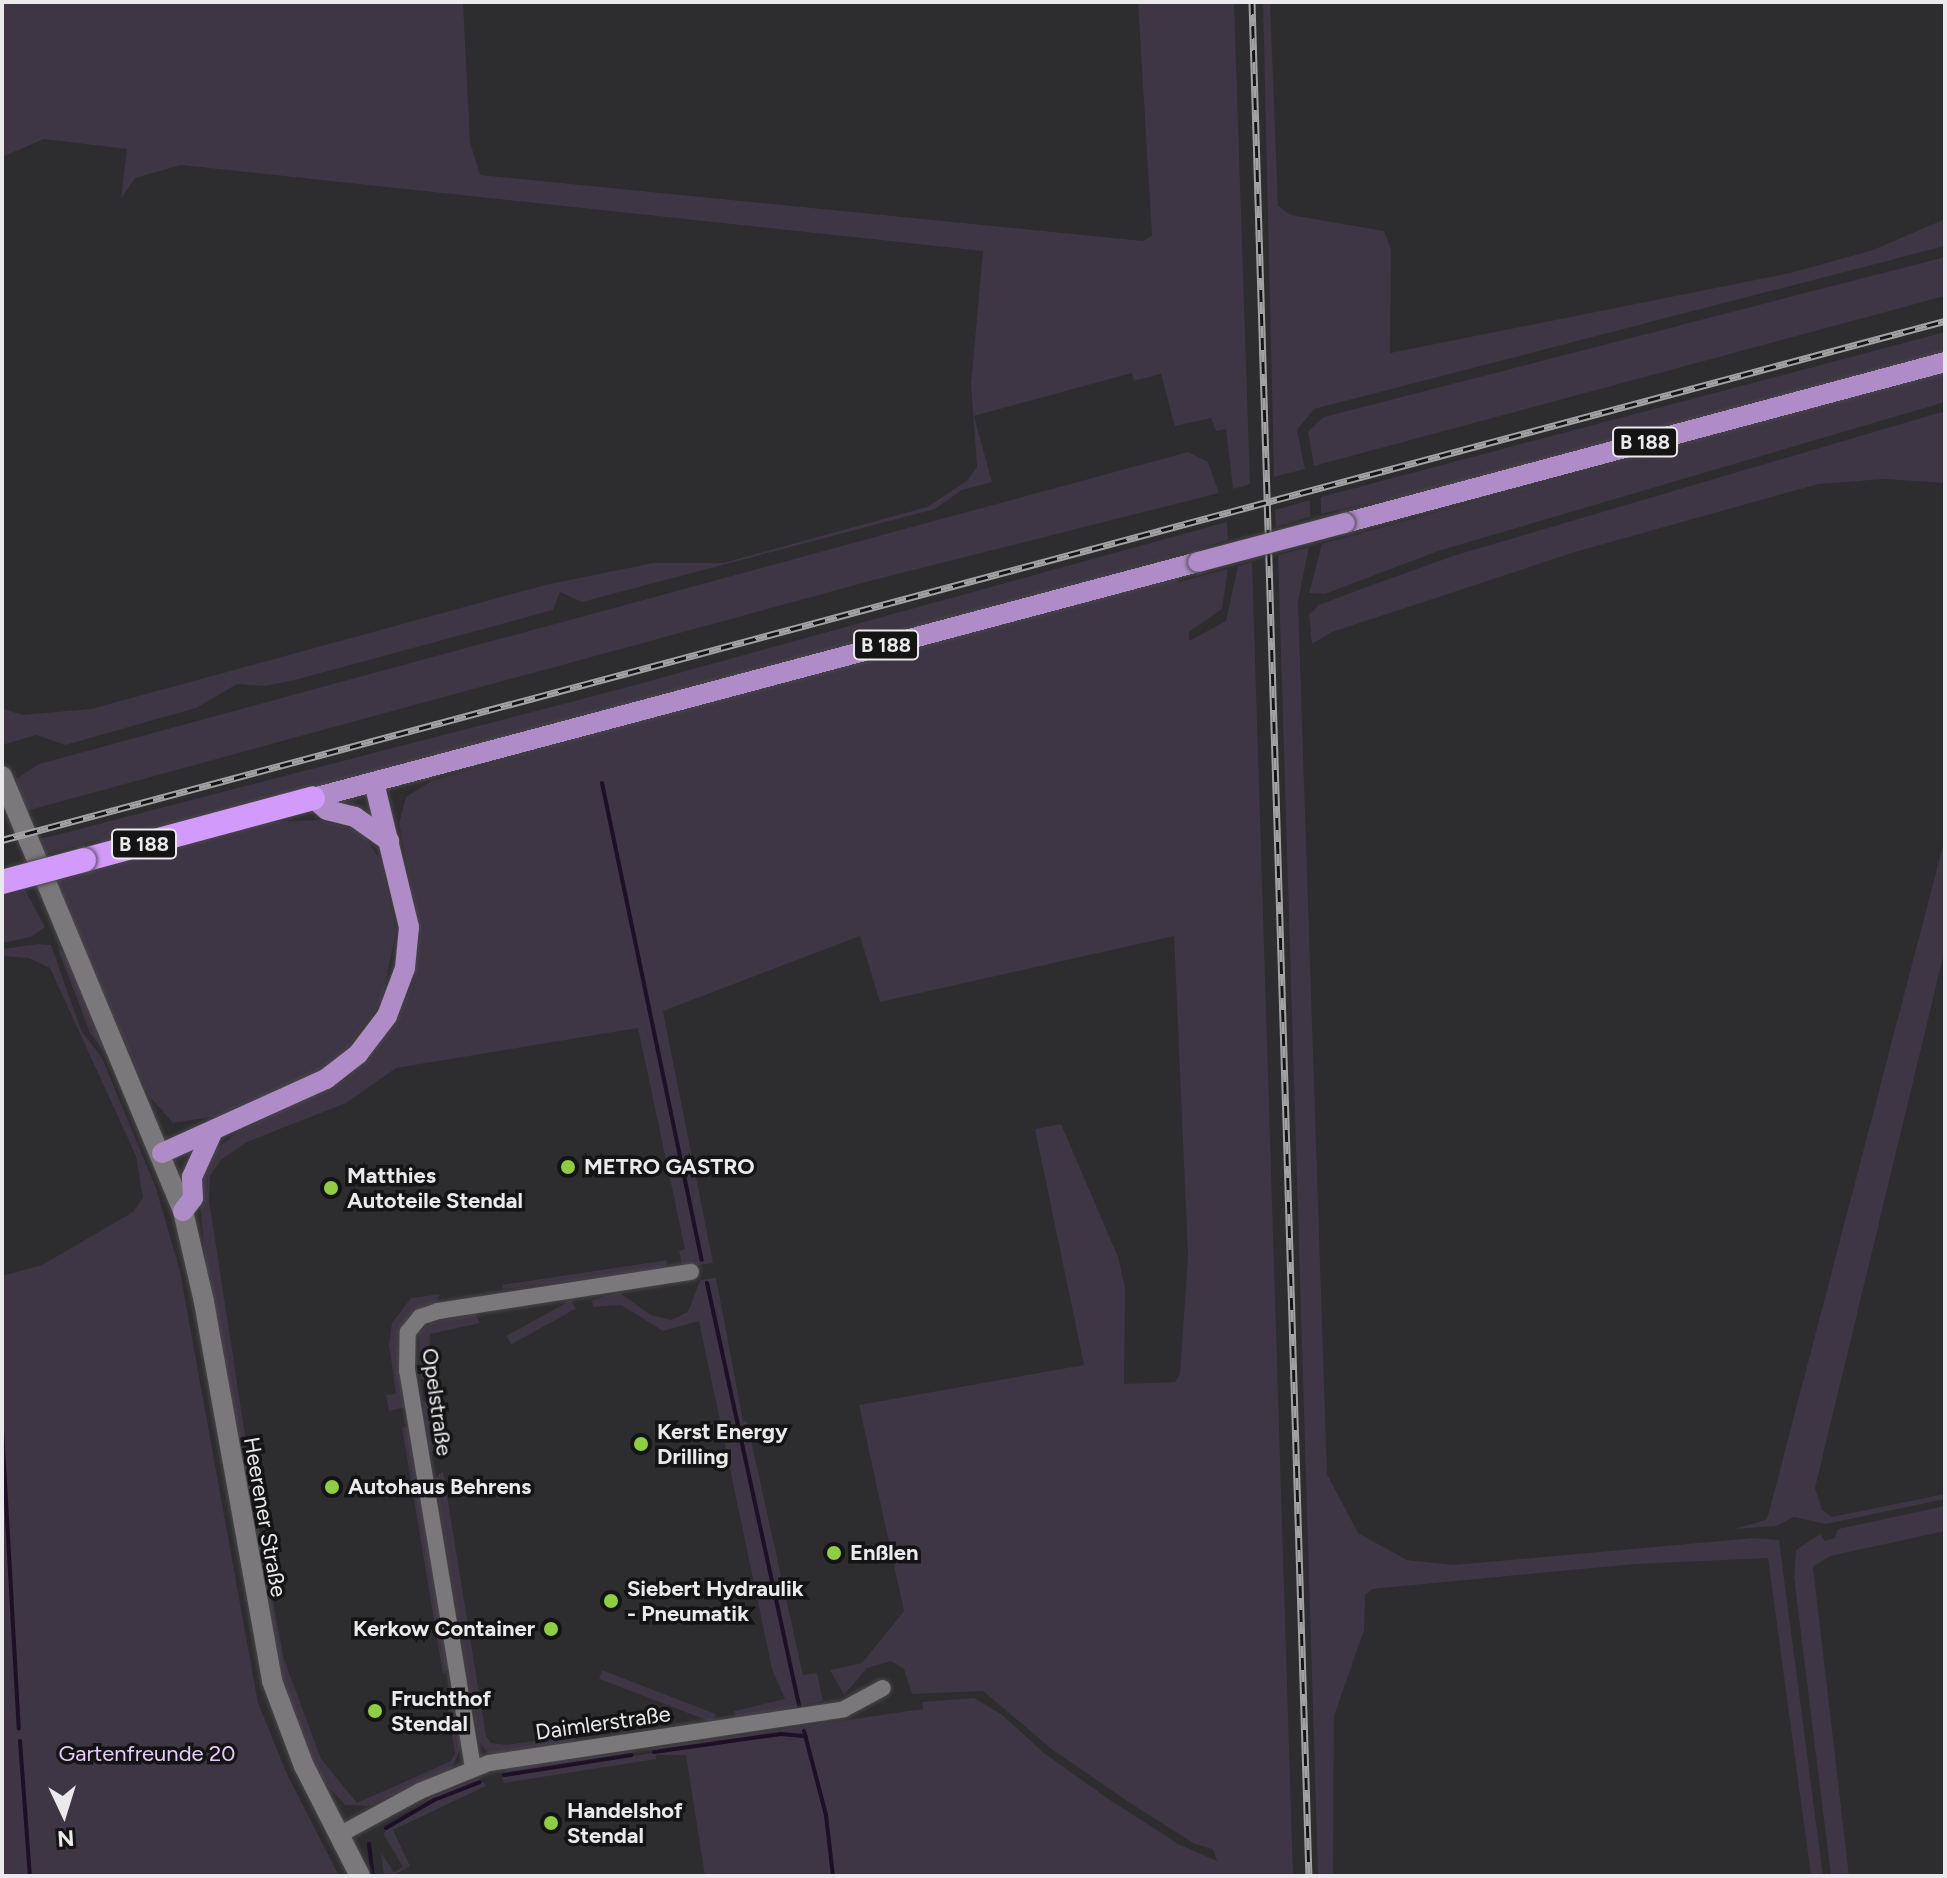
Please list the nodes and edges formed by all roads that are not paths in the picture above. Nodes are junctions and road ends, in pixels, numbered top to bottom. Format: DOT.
graph roads {
  1 [pos="1945,362"];
  2 [pos="2,776"];
  3 [pos="374,782"];
  4 [pos="313,798"];
  5 [pos="389,841"];
  6 [pos="2,882"];
  7 [pos="212,1133"];
  8 [pos="162,1153"];
  9 [pos="183,1211"];
  10 [pos="691,1272"];
  11 [pos="883,1688"];
  12 [pos="473,1768"];
  13 [pos="339,1835"];
  14 [pos="360,1876"];
  1 -- 3 [label="main road, B 188, bridge"];
  2 -- 8 [label="main road, Heerener Straße"];
  3 -- 4 [label="main road, B 188"];
  3 -- 5 [label="main road"];
  4 -- 5 [label="main road"];
  4 -- 6 [label="highway, B 188, bridge"];
  5 -- 7 [label="main road"];
  7 -- 8 [label="main road"];
  7 -- 9 [label="main road"];
  8 -- 9 [label="main road, Heerener Straße"];
  9 -- 13 [label="main road, Heerener Straße"];
  10 -- 12 [label="street, Opelstraße"];
  11 -- 12 [label="street, Daimlerstraße"];
  12 -- 13 [label="street, Daimlerstraße"];
  13 -- 14 [label="main road, Heerener Straße"];
}
